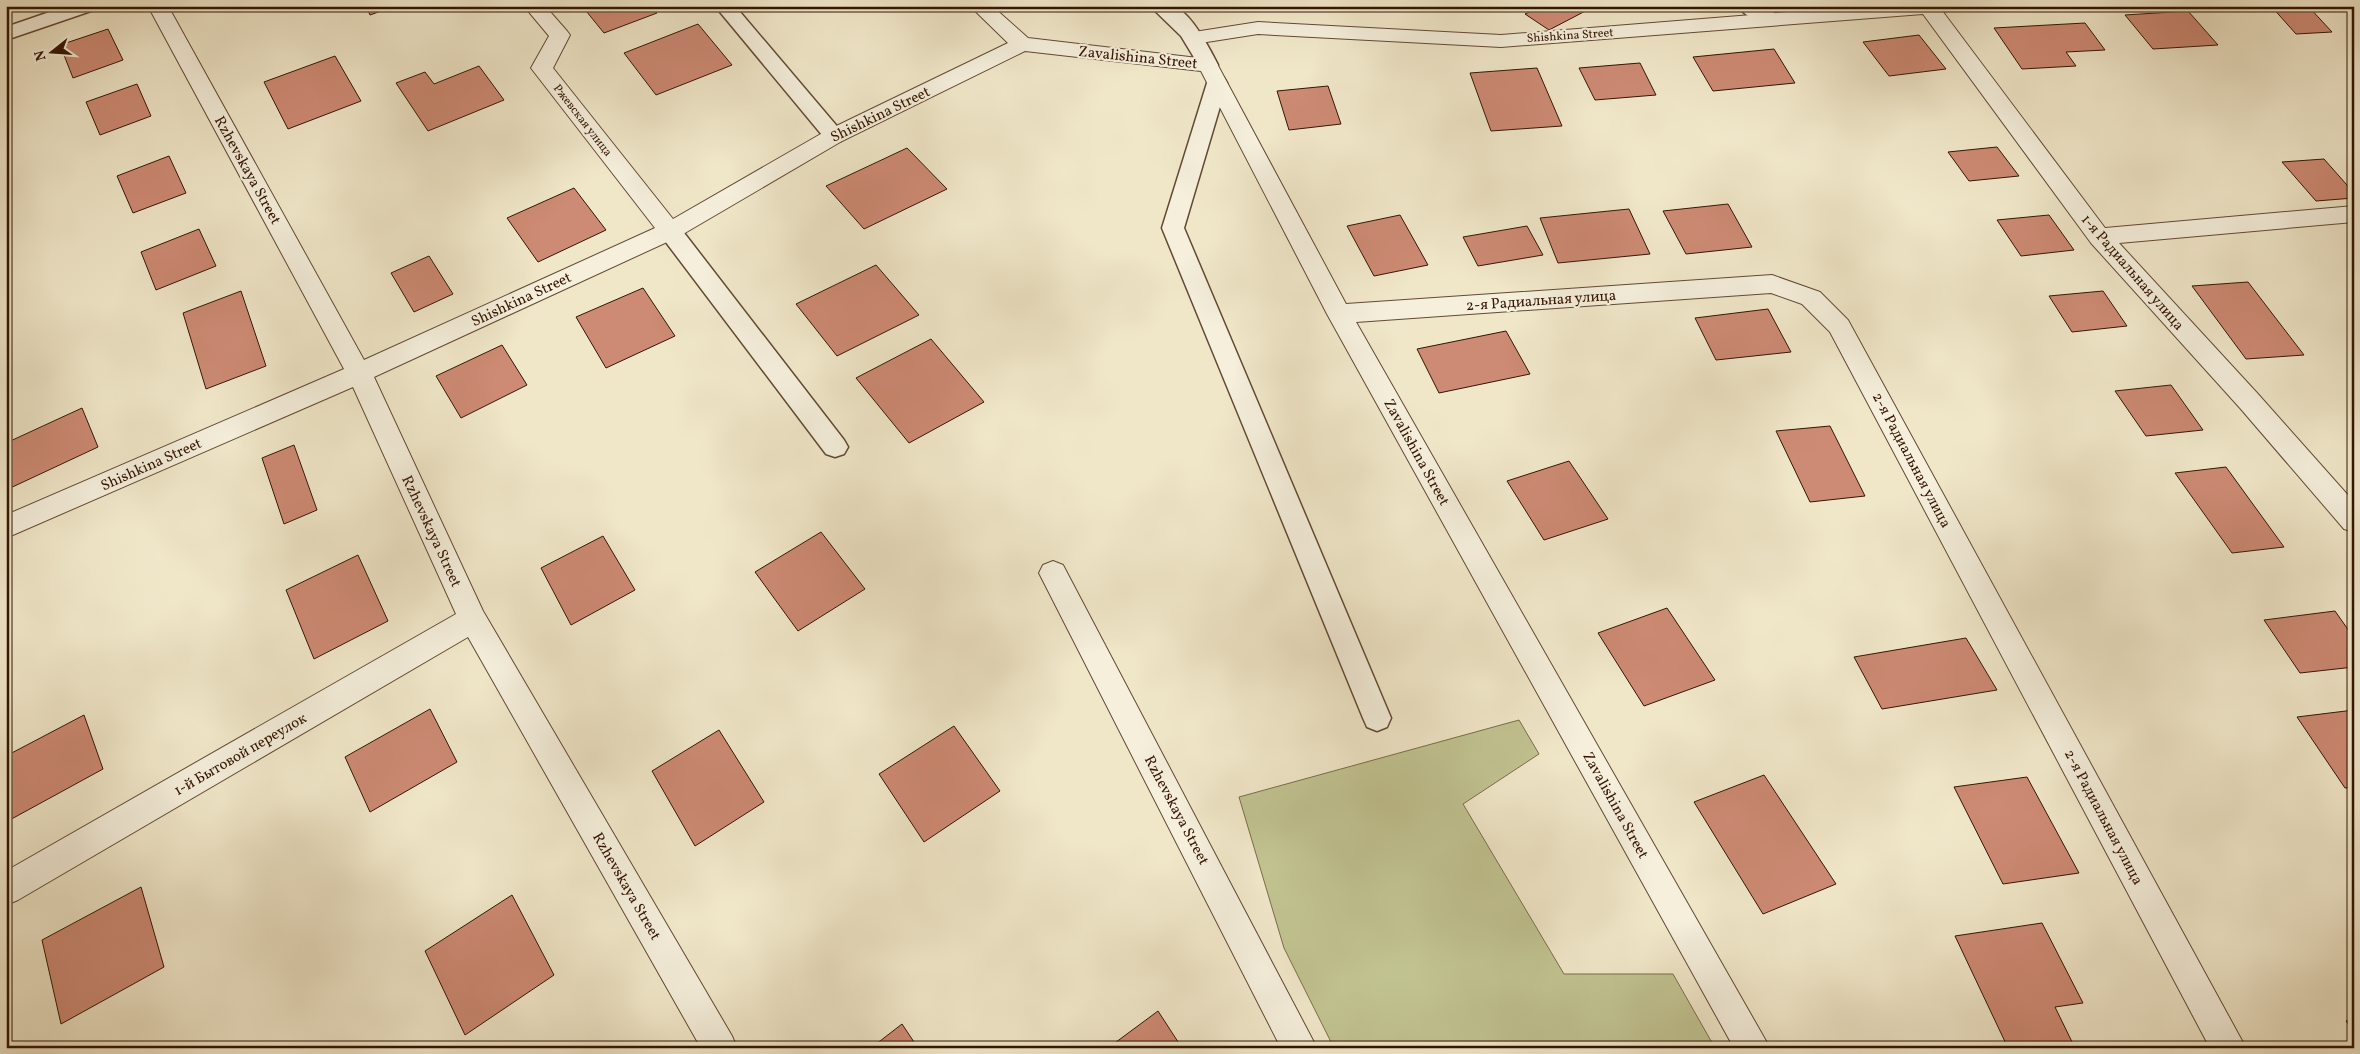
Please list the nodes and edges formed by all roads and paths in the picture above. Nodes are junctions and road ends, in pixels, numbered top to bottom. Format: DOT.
graph roads {
  1 [pos="88,6"];
  2 [pos="158,6"];
  3 [pos="534,6"];
  4 [pos="724,6"];
  5 [pos="980,6"];
  6 [pos="1747,6"];
  7 [pos="1937,7"];
  8 [pos="1173,9"];
  9 [pos="1771,20"];
  10 [pos="6,34"];
  11 [pos="1194,38"];
  12 [pos="1022,44"];
  13 [pos="1213,74"];
  14 [pos="834,136"];
  15 [pos="2354,214"];
  16 [pos="670,231"];
  17 [pos="2099,237"];
  18 [pos="1339,314"];
  19 [pos="359,373"];
  20 [pos="835,447"];
  21 [pos="2354,521"];
  22 [pos="6,527"];
  23 [pos="1053,573"];
  24 [pos="473,619"];
  25 [pos="1377,718"];
  26 [pos="6,889"];
  27 [pos="720,1048"];
  28 [pos="1300,1048"];
  29 [pos="1753,1048"];
  30 [pos="2229,1048"];
  1 -- 10 [label="lane"];
  2 -- 19 [label="street, Rzhevskaya Street"];
  3 -- 16 [label="street, Ржевская улица"];
  4 -- 14 [label="lane"];
  5 -- 12 [label="street"];
  6 -- 9 [label="lane"];
  7 -- 9 [label="street, Shishkina Street"];
  7 -- 17 [label="street, 1-я Радиальная улица"];
  8 -- 11 [label="lane"];
  9 -- 11 [label="street, Shishkina Street"];
  11 -- 13 [label="lane"];
  12 -- 13 [label="street, Zavalishina Street"];
  12 -- 14 [label="street, Shishkina Street"];
  13 -- 18 [label="street, Zavalishina Street"];
  13 -- 25 [label="lane"];
  14 -- 16 [label="street, Shishkina Street"];
  15 -- 17 [label="street"];
  16 -- 19 [label="street, Shishkina Street"];
  16 -- 20 [label="lane"];
  17 -- 21 [label="street, 1-я Радиальная улица"];
  18 -- 29 [label="street, Zavalishina Street"];
  18 -- 30 [label="street, 2-я Радиальная улица"];
  19 -- 22 [label="street, Shishkina Street"];
  19 -- 24 [label="street, Rzhevskaya Street"];
  23 -- 28 [label="street, Rzhevskaya Street"];
  24 -- 26 [label="street, 1-й Бытовой переулок"];
  24 -- 27 [label="street, Rzhevskaya Street"];
}
